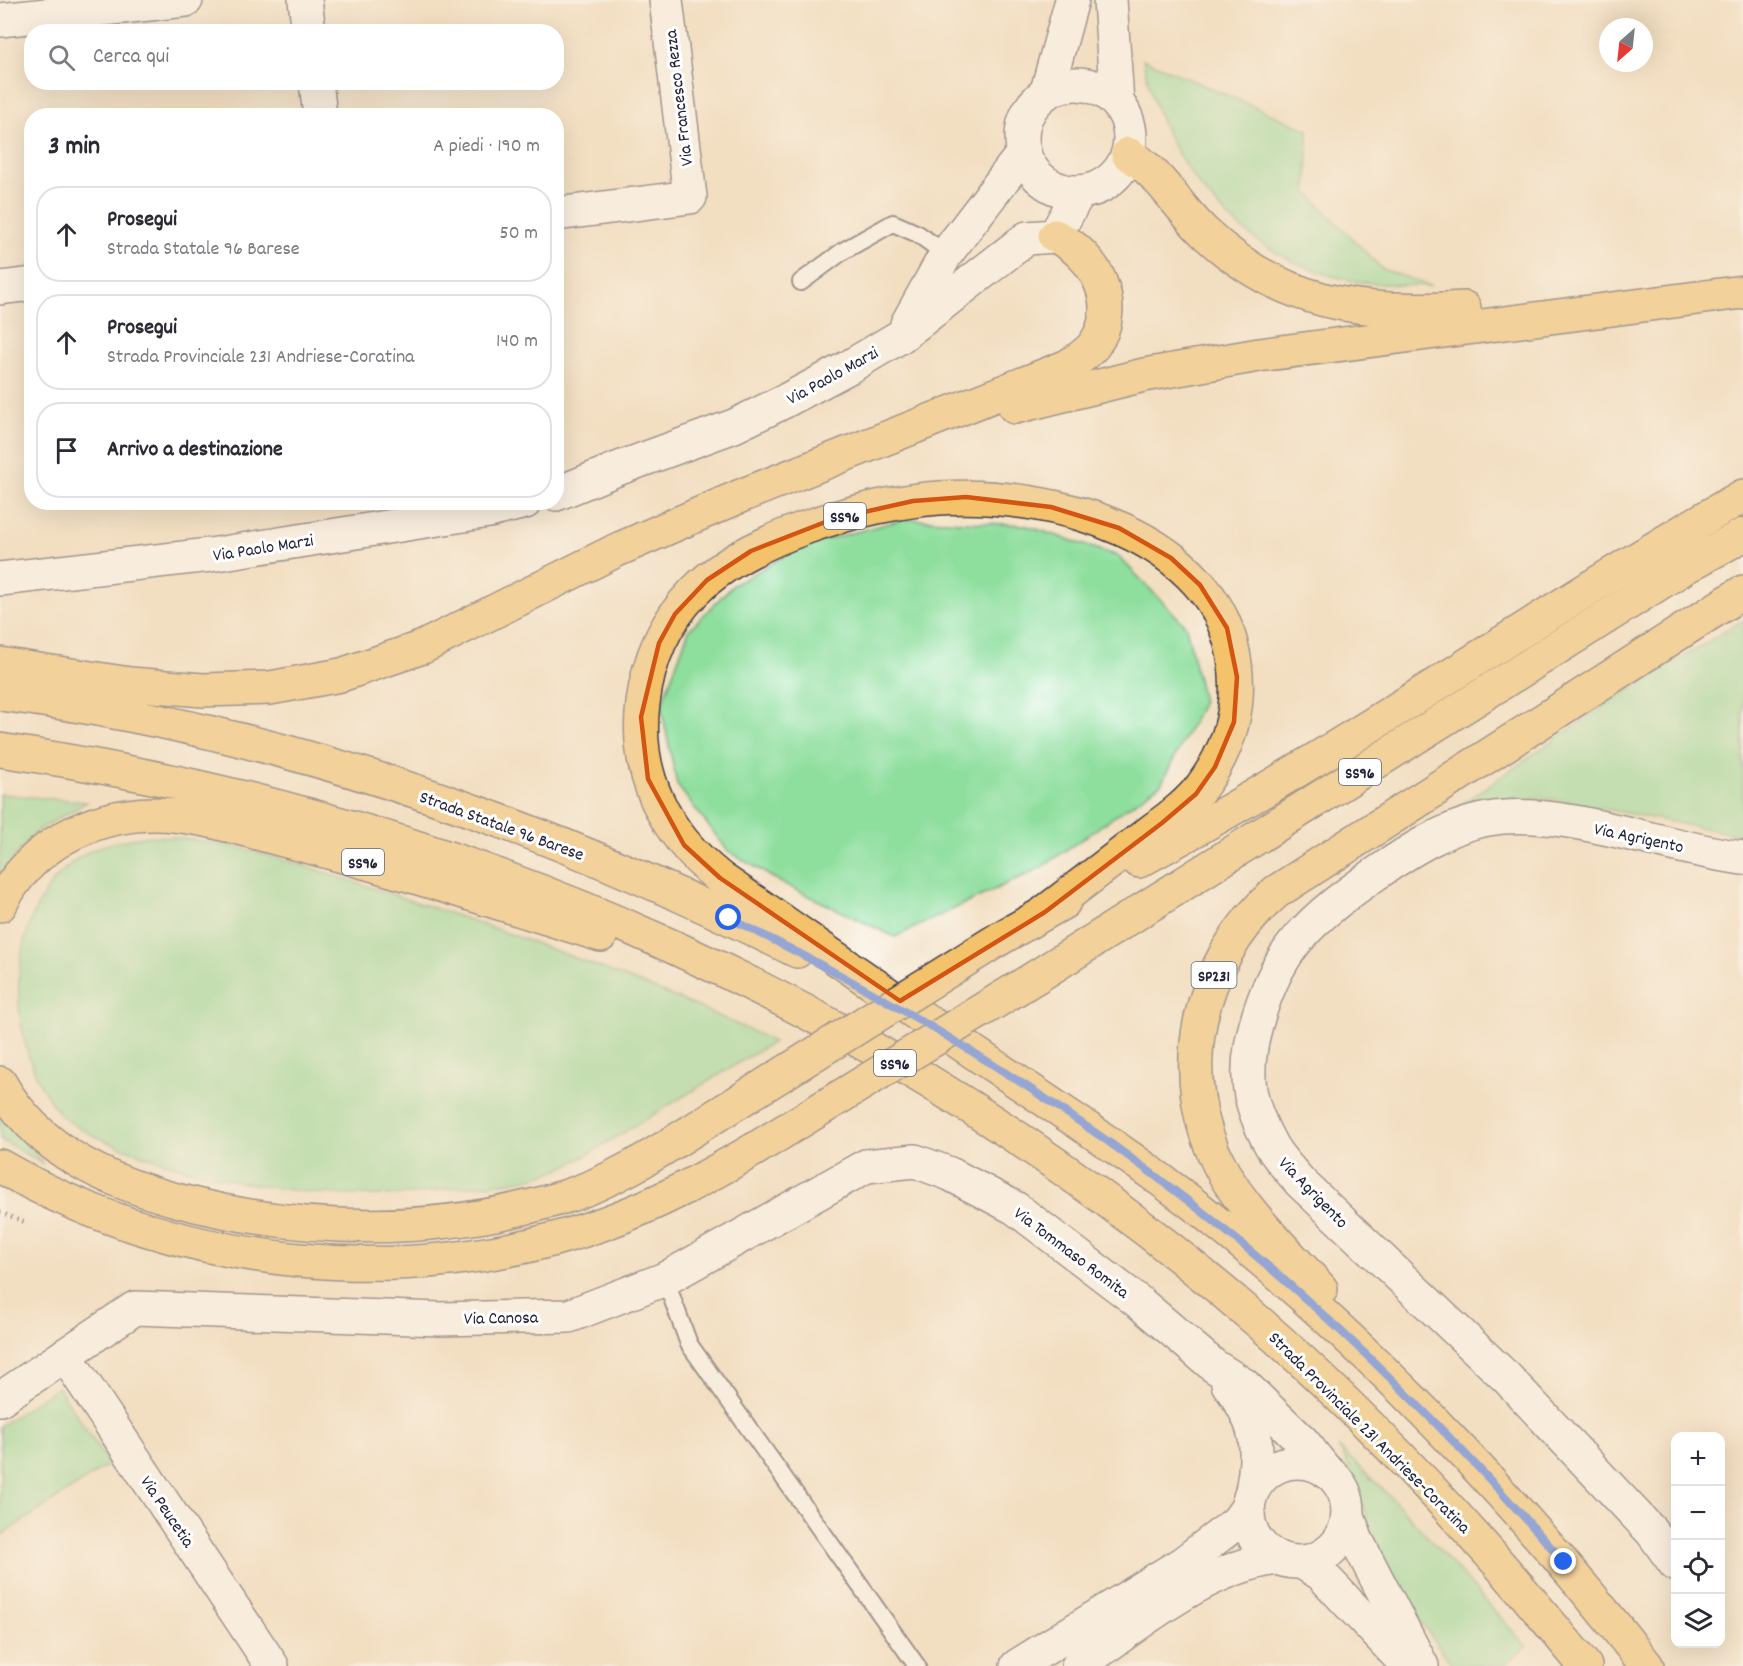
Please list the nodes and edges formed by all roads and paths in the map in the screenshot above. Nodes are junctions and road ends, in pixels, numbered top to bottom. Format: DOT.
graph roads {
  1 [pos="186,0"];
  2 [pos="305,0"];
  3 [pos="666,0"];
  4 [pos="1072,0"];
  5 [pos="1110,0"];
  6 [pos="0,20"];
  7 [pos="308,24"];
  8 [pos="317,90"];
  9 [pos="1047,91"];
  10 [pos="1118,102"];
  11 [pos="319,108"];
  12 [pos="1024,152"];
  13 [pos="1128,154"];
  14 [pos="1079,192"];
  15 [pos="564,213"];
  16 [pos="1055,236"];
  17 [pos="946,254"];
  18 [pos="801,282"];
  19 [pos="24,285"];
  20 [pos="0,288"];
  21 [pos="1735,293"];
  22 [pos="901,336"];
  23 [pos="809,469"];
  24 [pos="564,491"];
  25 [pos="1743,496"];
  26 [pos="493,510"];
  27 [pos="1743,535"];
  28 [pos="0,579"];
  29 [pos="1743,592"];
  30 [pos="0,664"];
  31 [pos="0,694"];
  32 [pos="0,750"];
  33 [pos="1743,858"];
  34 [pos="0,905"];
  35 [pos="1045,912"];
  36 [pos="748,981"];
  37 [pos="970,1050"];
  38 [pos="0,1083"];
  39 [pos="915,1161"];
  40 [pos="0,1166"];
  41 [pos="665,1279"];
  42 [pos="65,1355"];
  43 [pos="1214,1366"];
  44 [pos="0,1399"];
  45 [pos="1326,1471"];
  46 [pos="1250,1500"];
  47 [pos="1522,1514"];
  48 [pos="1348,1516"];
  49 [pos="1671,1558"];
  50 [pos="1290,1560"];
  51 [pos="1028,1662"];
  52 [pos="272,1666"];
  53 [pos="917,1666"];
  54 [pos="1078,1666"];
  55 [pos="1408,1666"];
  56 [pos="1422,1666"];
  57 [pos="1585,1666"];
  58 [pos="1647,1666"];
  1 -- 6 [label="street"];
  2 -- 7 [label="street"];
  3 -- 15 [label="street, Via Francesco Rezza"];
  4 -- 9 [label="street"];
  5 -- 10 [label="street"];
  8 -- 11 [label="street"];
  9 -- 10 [label="street"];
  9 -- 12 [label="street"];
  10 -- 13 [label="street"];
  12 -- 14 [label="street"];
  12 -- 17 [label="street"];
  13 -- 14 [label="street"];
  13 -- 21 [label="main road"];
  14 -- 16 [label="street"];
  16 -- 22 [label="street, Via Paolo Marzi"];
  16 -- 23 [label="main road"];
  17 -- 18 [label="lane"];
  17 -- 22 [label="street"];
  19 -- 20 [label="street"];
  21 -- 23 [label="main road"];
  22 -- 24 [label="street, Via Paolo Marzi"];
  23 -- 30 [label="main road"];
  25 -- 35 [label="main road, SS96"];
  26 -- 28 [label="street, Via Paolo Marzi"];
  27 -- 40 [label="main road, SS96, bridge"];
  29 -- 47 [label="main road, SP231"];
  31 -- 37 [label="main road, Strada Statale 96 Barese"];
  32 -- 36 [label="main road, SS96"];
  33 -- 49 [label="street, Via Agrigento"];
  34 -- 36 [label="main road, SS96"];
  35 -- 37 [label="main road, SS96"];
  35 -- 38 [label="main road, SS96, bridge"];
  36 -- 57 [label="main road, Strada Provinciale 231 Andriese-Coratina / SS96"];
  37 -- 47 [label="main road, SP231"];
  39 -- 41 [label="street, Via Canosa"];
  39 -- 43 [label="street, Via Tommaso Romita"];
  41 -- 42 [label="street, Via Canosa"];
  41 -- 53 [label="lane"];
  42 -- 44 [label="street, Via Canosa"];
  42 -- 52 [label="street, Via Peucetia"];
  43 -- 45 [label="street, Via Tommaso Romita"];
  43 -- 46 [label="street, Via Tommaso Romita"];
  45 -- 46 [label="street"];
  45 -- 48 [label="street"];
  46 -- 50 [label="street"];
  46 -- 51 [label="street"];
  47 -- 58 [label="main road, SP231"];
  48 -- 50 [label="street"];
  48 -- 56 [label="street"];
  50 -- 54 [label="street"];
  50 -- 55 [label="street"];
}
